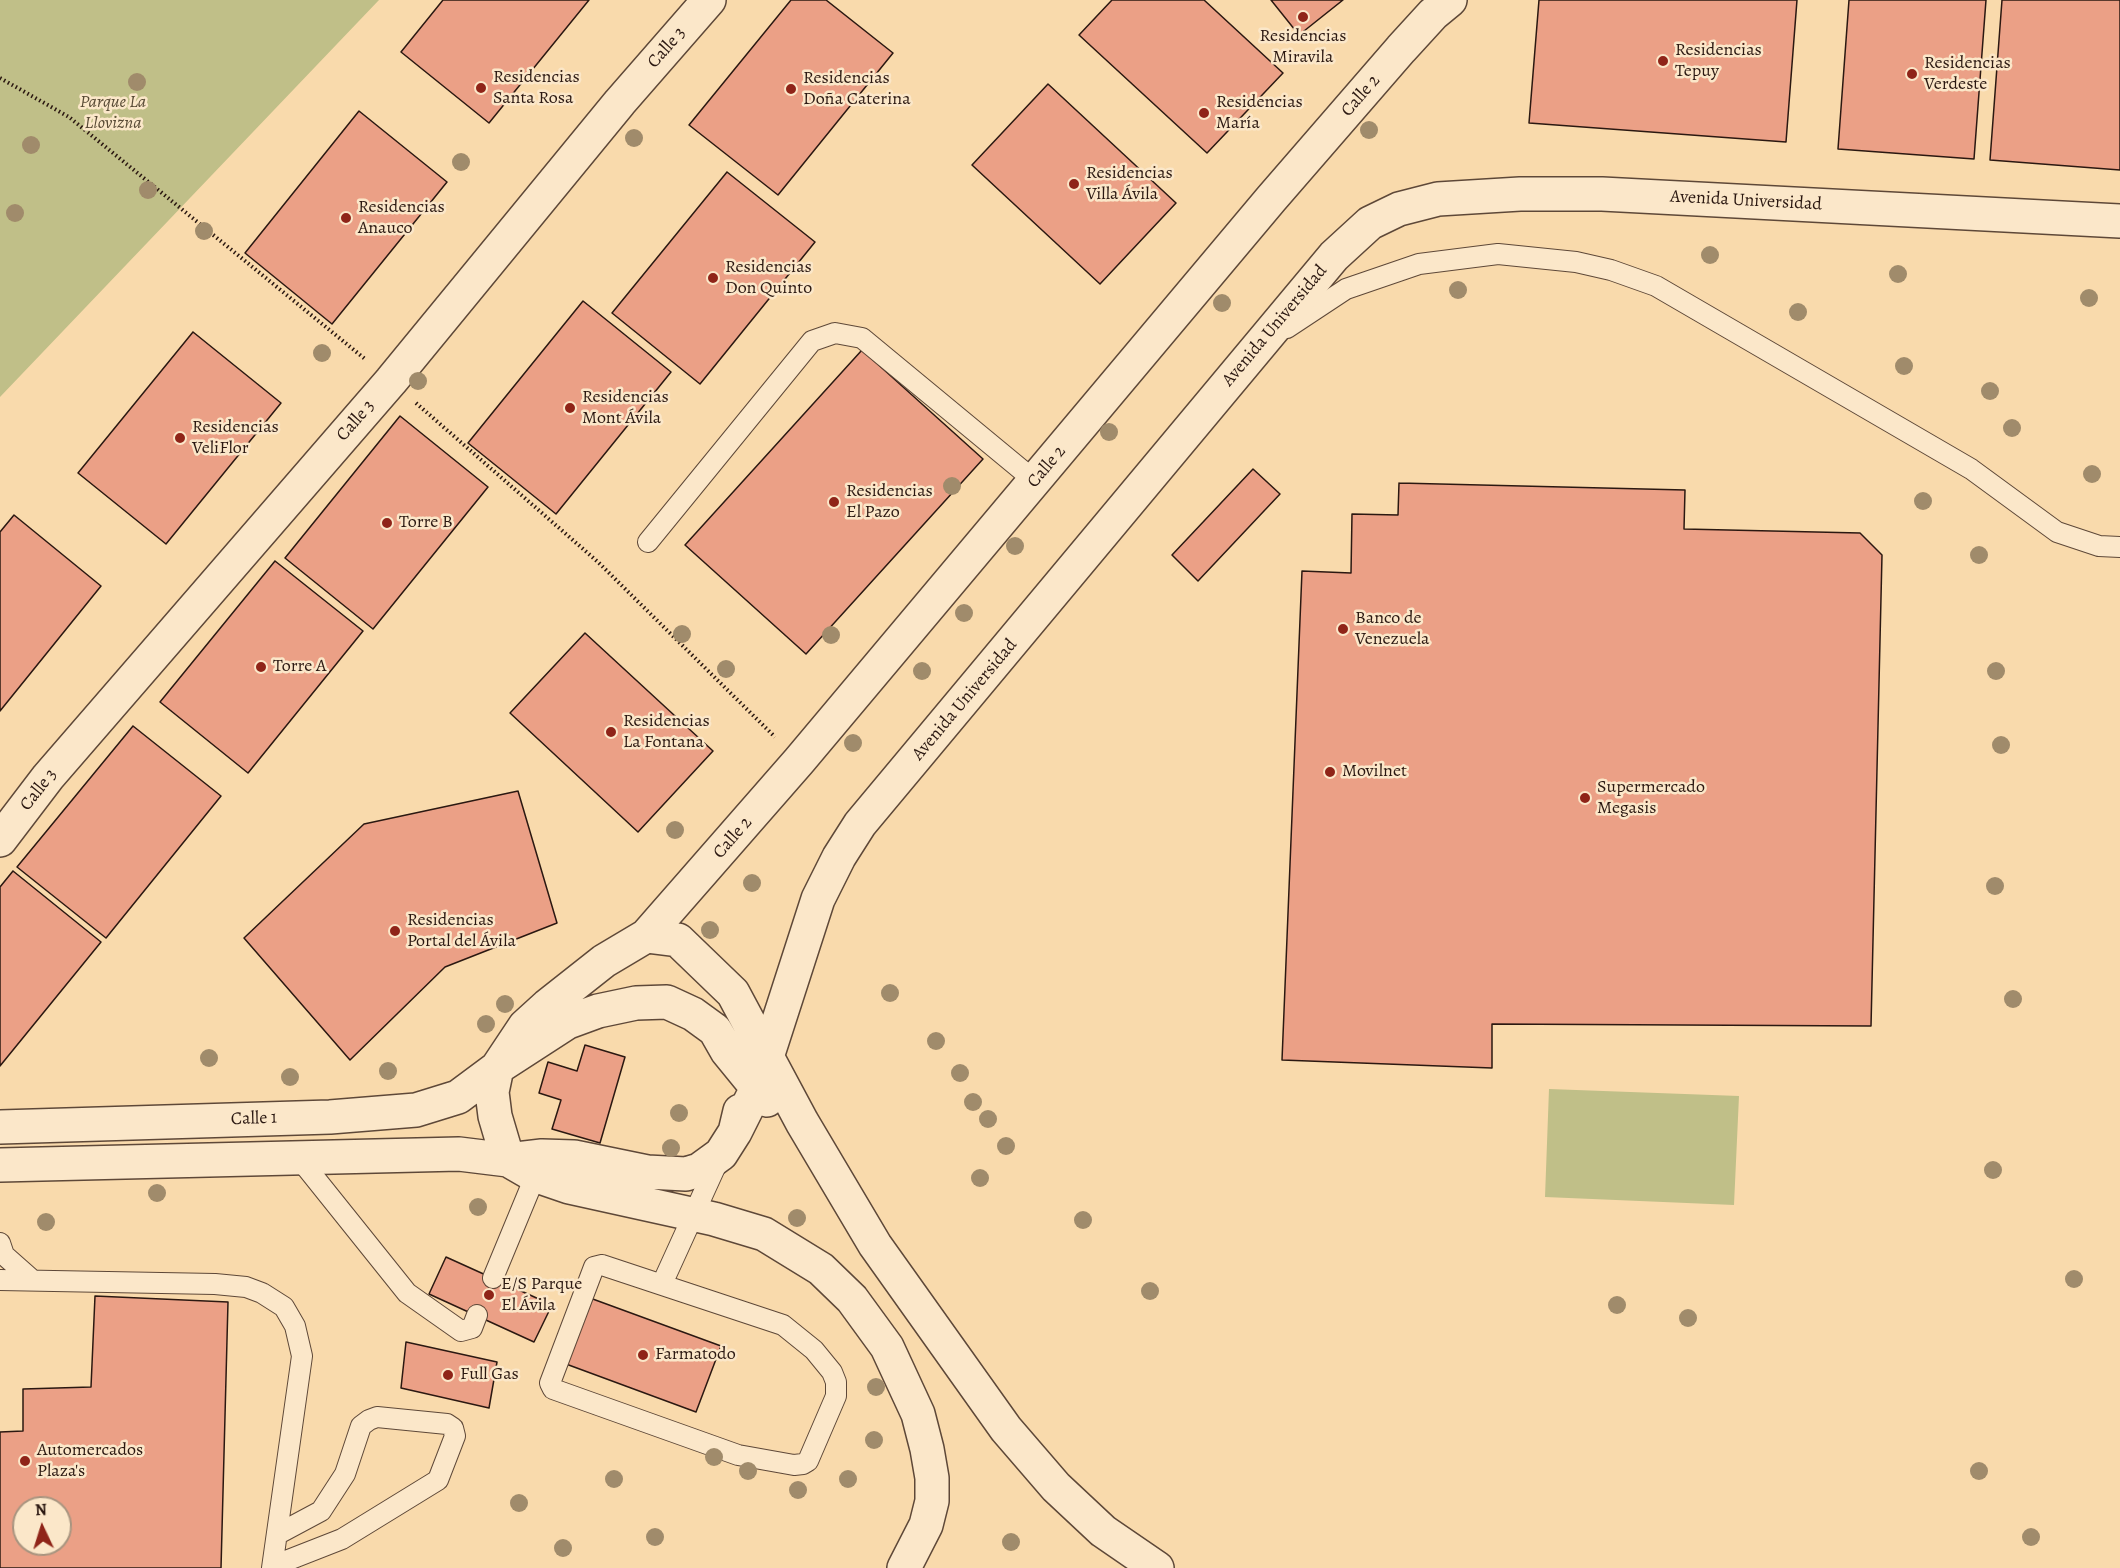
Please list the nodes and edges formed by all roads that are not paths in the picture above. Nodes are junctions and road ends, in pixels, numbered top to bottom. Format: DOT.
graph roads {
  1 [pos="709,0"];
  2 [pos="1450,0"];
  3 [pos="2120,221"];
  4 [pos="1254,352"];
  5 [pos="1035,481"];
  6 [pos="648,543"];
  7 [pos="2120,547"];
  8 [pos="0,840"];
  9 [pos="645,936"];
  10 [pos="727,1051"];
  11 [pos="767,1053"];
  12 [pos="497,1068"];
  13 [pos="757,1088"];
  14 [pos="0,1127"];
  15 [pos="728,1143"];
  16 [pos="298,1157"];
  17 [pos="508,1160"];
  18 [pos="0,1165"];
  19 [pos="539,1166"];
  20 [pos="831,1170"];
  21 [pos="703,1217"];
  22 [pos="0,1243"];
  23 [pos="30,1278"];
  24 [pos="493,1278"];
  25 [pos="0,1280"];
  26 [pos="662,1284"];
  27 [pos="477,1316"];
  28 [pos="278,1534"];
  29 [pos="272,1567"];
  30 [pos="904,1568"];
  31 [pos="1157,1568"];
  1 -- 8 [label="street, Calle 3"];
  2 -- 5 [label="street, Calle 2"];
  3 -- 4 [label="street, Avenida Universidad"];
  4 -- 7 [label="lane"];
  4 -- 11 [label="street, Avenida Universidad"];
  5 -- 6 [label="lane"];
  5 -- 9 [label="street, Calle 2"];
  9 -- 11 [label="street"];
  9 -- 12 [label="street, Calle 2"];
  10 -- 12 [label="street, Calle 1"];
  10 -- 13 [label="street"];
  10 -- 15 [label="street"];
  11 -- 13 [label="street, Avenida Universidad"];
  11 -- 20 [label="street"];
  12 -- 14 [label="street, Calle 1"];
  12 -- 17 [label="street"];
  13 -- 15 [label="street, Avenida Universidad"];
  13 -- 20 [label="street"];
  15 -- 19 [label="street"];
  15 -- 21 [label="lane"];
  16 -- 17 [label="street"];
  16 -- 18 [label="street"];
  16 -- 27 [label="lane"];
  17 -- 19 [label="street"];
  19 -- 21 [label="street"];
  19 -- 24 [label="lane"];
  20 -- 31 [label="street"];
  21 -- 26 [label="lane"];
  21 -- 30 [label="street"];
  22 -- 23 [label="lane"];
  23 -- 25 [label="lane"];
  23 -- 28 [label="lane"];
  26 -- 26 [label="lane"];
  28 -- 29 [label="lane"];
  28 -- 29 [label="lane"];
}
